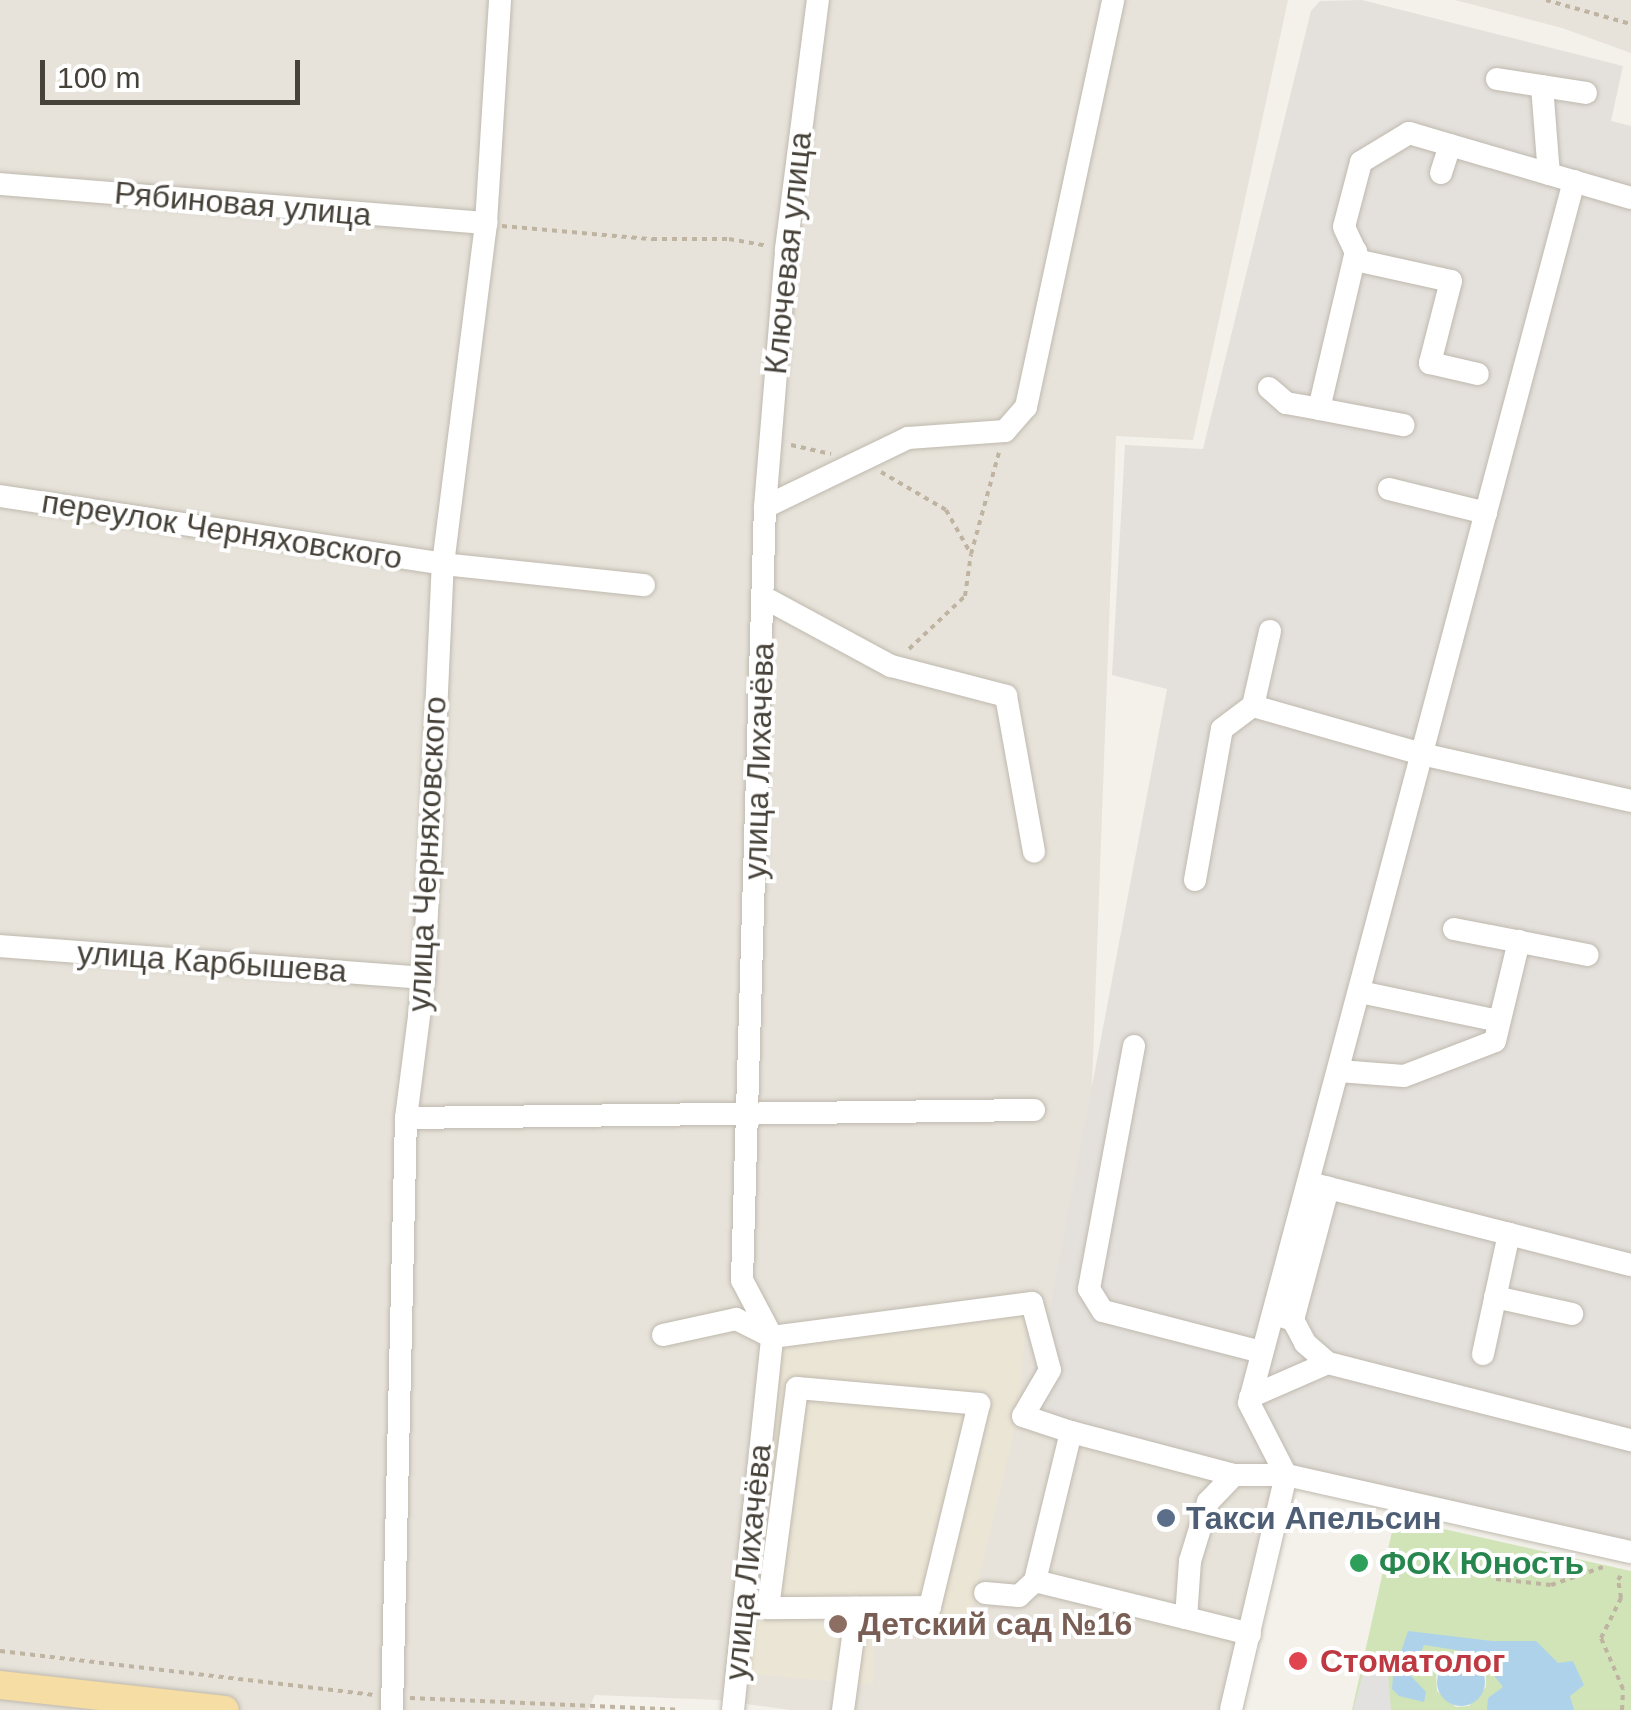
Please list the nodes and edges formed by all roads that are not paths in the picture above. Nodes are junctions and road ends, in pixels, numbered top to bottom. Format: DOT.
graph roads {
  1 [pos="500,0"];
  2 [pos="818,0"];
  3 [pos="1113,0"];
  4 [pos="1498,79"];
  5 [pos="1542,86"];
  6 [pos="1586,93"];
  7 [pos="1450,145"];
  8 [pos="1441,174"];
  9 [pos="1549,174"];
  10 [pos="1574,181"];
  11 [pos="0,184"];
  12 [pos="1631,198"];
  13 [pos="486,223"];
  14 [pos="1356,250"];
  15 [pos="1478,374"];
  16 [pos="1269,388"];
  17 [pos="1319,409"];
  18 [pos="1403,425"];
  19 [pos="1389,489"];
  20 [pos="0,496"];
  21 [pos="765,506"];
  22 [pos="1486,513"];
  23 [pos="443,564"];
  24 [pos="644,585"];
  25 [pos="764,598"];
  26 [pos="1270,631"];
  27 [pos="1253,706"];
  28 [pos="1421,754"];
  29 [pos="1631,801"];
  30 [pos="1034,851"];
  31 [pos="1195,880"];
  32 [pos="1454,929"];
  33 [pos="1519,942"];
  34 [pos="0,946"];
  35 [pos="1588,954"];
  36 [pos="424,978"];
  37 [pos="1360,992"];
  38 [pos="1499,1021"];
  39 [pos="1134,1046"];
  40 [pos="1339,1071"];
  41 [pos="1034,1110"];
  42 [pos="748,1111"];
  43 [pos="406,1118"];
  44 [pos="1318,1186"];
  45 [pos="1508,1234"];
  46 [pos="1631,1265"];
  47 [pos="1496,1297"];
  48 [pos="1572,1314"];
  49 [pos="1283,1317"];
  50 [pos="663,1335"];
  51 [pos="772,1337"];
  52 [pos="1262,1352"];
  53 [pos="1483,1354"];
  54 [pos="1328,1363"];
  55 [pos="1250,1396"];
  56 [pos="1071,1432"];
  57 [pos="1631,1440"];
  58 [pos="1234,1474"];
  59 [pos="1286,1475"];
  60 [pos="1631,1552"];
  61 [pos="1035,1581"];
  62 [pos="985,1593"];
  63 [pos="857,1608"];
  64 [pos="1186,1618"];
  65 [pos="1250,1634"];
  66 [pos="0,1685"];
  67 [pos="393,1704"];
  68 [pos="226,1710"];
  69 [pos="733,1710"];
  70 [pos="843,1710"];
  71 [pos="1231,1710"];
  1 -- 13 [label="street, улица Черняховского"];
  2 -- 21 [label="street, Ключевая улица"];
  3 -- 21 [label="street"];
  4 -- 5 [label="street"];
  5 -- 6 [label="street"];
  5 -- 9 [label="street"];
  7 -- 8 [label="street"];
  7 -- 9 [label="street"];
  7 -- 14 [label="street"];
  9 -- 10 [label="street"];
  10 -- 12 [label="street"];
  10 -- 22 [label="street"];
  11 -- 13 [label="street, Рябиновая улица"];
  13 -- 23 [label="street, улица Черняховского"];
  14 -- 15 [label="street"];
  14 -- 17 [label="street"];
  16 -- 17 [label="street"];
  17 -- 18 [label="street"];
  19 -- 22 [label="street"];
  20 -- 23 [label="street, переулок Черняховского"];
  21 -- 25 [label="street, улица Лихачёва"];
  22 -- 28 [label="street"];
  23 -- 24 [label="street, переулок Черняховского"];
  23 -- 36 [label="street, улица Черняховского"];
  25 -- 30 [label="street"];
  25 -- 42 [label="street, улица Лихачёва"];
  26 -- 27 [label="street"];
  27 -- 28 [label="street"];
  27 -- 31 [label="street"];
  28 -- 29 [label="street"];
  28 -- 37 [label="street"];
  32 -- 33 [label="street"];
  33 -- 35 [label="street"];
  33 -- 38 [label="street"];
  34 -- 36 [label="street, улица Карбышева"];
  36 -- 43 [label="street, улица Черняховского"];
  37 -- 38 [label="street"];
  37 -- 40 [label="street"];
  38 -- 40 [label="street"];
  39 -- 52 [label="street"];
  40 -- 44 [label="street"];
  41 -- 42 [label="street"];
  42 -- 43 [label="street"];
  42 -- 51 [label="street, улица Лихачёва"];
  43 -- 67 [label="street, улица Черняховского"];
  44 -- 45 [label="street"];
  44 -- 49 [label="street"];
  45 -- 46 [label="street"];
  45 -- 47 [label="street"];
  47 -- 48 [label="street"];
  47 -- 53 [label="street"];
  49 -- 52 [label="street"];
  49 -- 54 [label="street"];
  50 -- 51 [label="street"];
  51 -- 56 [label="street"];
  51 -- 69 [label="street, улица Лихачёва"];
  52 -- 55 [label="street"];
  54 -- 55 [label="street"];
  54 -- 57 [label="street"];
  55 -- 59 [label="street"];
  56 -- 58 [label="street"];
  56 -- 61 [label="street"];
  58 -- 59 [label="street"];
  58 -- 64 [label="street"];
  59 -- 60 [label="street"];
  59 -- 65 [label="street"];
  61 -- 62 [label="street"];
  61 -- 64 [label="street"];
  63 -- 63 [label="street"];
  63 -- 70 [label="street"];
  64 -- 65 [label="street"];
  65 -- 71 [label="street"];
  66 -- 68 [label="main road"];
}
